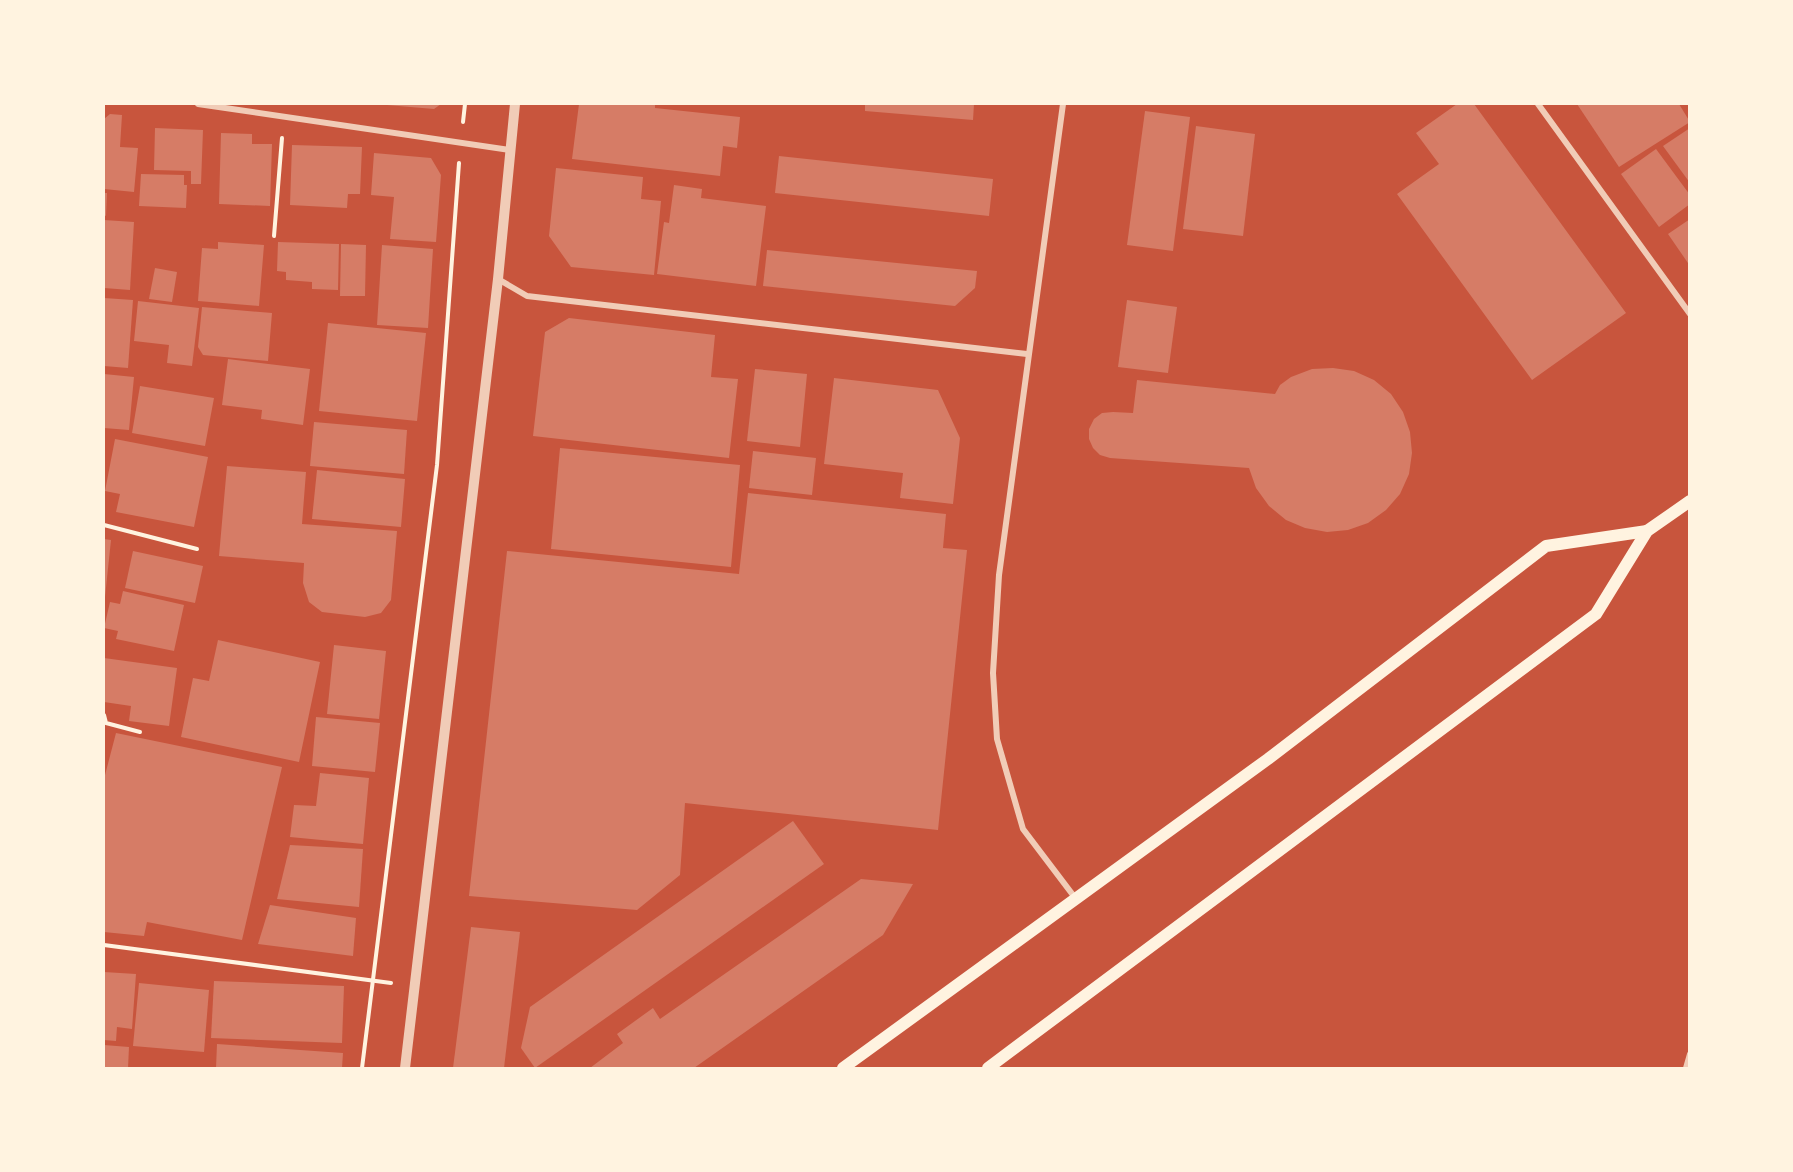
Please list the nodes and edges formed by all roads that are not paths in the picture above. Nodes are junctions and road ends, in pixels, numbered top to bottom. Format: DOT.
graph roads {
  1 [pos="198,104"];
  2 [pos="515,104"];
  3 [pos="1063,104"];
  4 [pos="1539,104"];
  5 [pos="510,150"];
  6 [pos="498,279"];
  7 [pos="1689,314"];
  8 [pos="1028,354"];
  9 [pos="1689,501"];
  10 [pos="1647,531"];
  11 [pos="1076,899"];
  12 [pos="1689,1054"];
  13 [pos="405,1068"];
  14 [pos="843,1068"];
  15 [pos="988,1068"];
  16 [pos="1686,1068"];
  1 -- 5 [label="street"];
  2 -- 5 [label="street"];
  3 -- 8 [label="street"];
  4 -- 7 [label="street"];
  5 -- 6 [label="street"];
  6 -- 8 [label="street"];
  6 -- 13 [label="street"];
  8 -- 11 [label="street"];
  9 -- 10 [label="main road"];
  10 -- 11 [label="main road"];
  10 -- 15 [label="main road"];
  11 -- 14 [label="main road"];
  12 -- 16 [label="street"];
}
